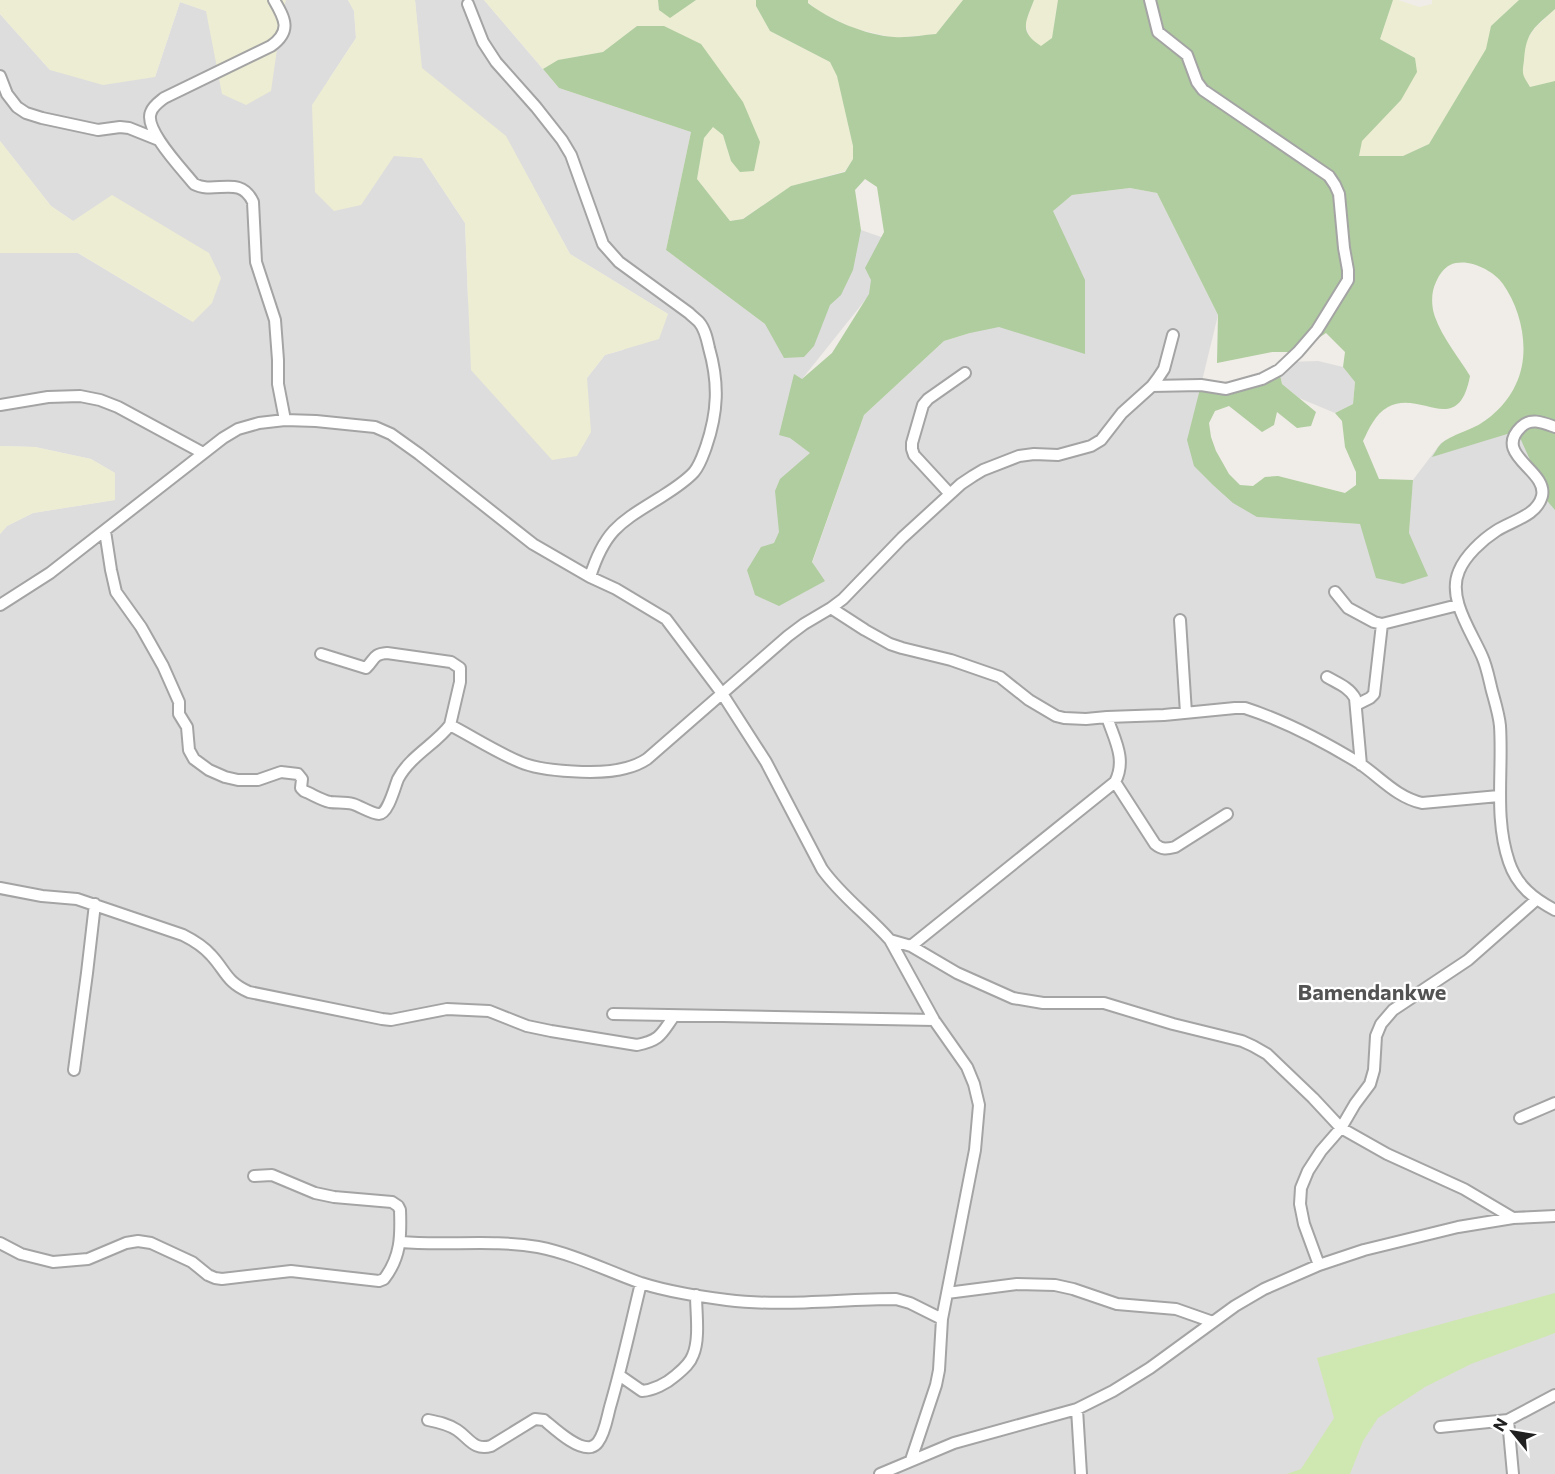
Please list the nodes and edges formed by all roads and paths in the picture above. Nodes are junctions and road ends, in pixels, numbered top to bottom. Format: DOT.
graph roads {
  1 [pos="274,0"];
  2 [pos="1150,0"];
  3 [pos="468,4"];
  4 [pos="0,76"];
  5 [pos="159,140"];
  6 [pos="1173,335"];
  7 [pos="965,373"];
  8 [pos="1152,386"];
  9 [pos="0,405"];
  10 [pos="285,420"];
  11 [pos="1555,427"];
  12 [pos="203,453"];
  13 [pos="950,494"];
  14 [pos="105,531"];
  15 [pos="590,577"];
  16 [pos="1335,592"];
  17 [pos="0,605"];
  18 [pos="1458,605"];
  19 [pos="831,608"];
  20 [pos="1180,620"];
  21 [pos="1382,624"];
  22 [pos="321,654"];
  23 [pos="1327,677"];
  24 [pos="722,692"];
  25 [pos="1356,705"];
  26 [pos="1186,713"];
  27 [pos="1107,717"];
  28 [pos="450,725"];
  29 [pos="1361,765"];
  30 [pos="1115,782"];
  31 [pos="1499,796"];
  32 [pos="1227,814"];
  33 [pos="0,888"];
  34 [pos="1536,900"];
  35 [pos="95,904"];
  36 [pos="1555,910"];
  37 [pos="890,940"];
  38 [pos="911,946"];
  39 [pos="614,1014"];
  40 [pos="674,1016"];
  41 [pos="934,1020"];
  42 [pos="74,1070"];
  43 [pos="1555,1103"];
  44 [pos="1520,1118"];
  45 [pos="1341,1128"];
  46 [pos="254,1176"];
  47 [pos="1555,1216"];
  48 [pos="1513,1218"];
  49 [pos="400,1242"];
  50 [pos="0,1243"];
  51 [pos="1319,1264"];
  52 [pos="641,1282"];
  53 [pos="947,1293"];
  54 [pos="696,1295"];
  55 [pos="942,1319"];
  56 [pos="1213,1322"];
  57 [pos="619,1376"];
  58 [pos="1555,1395"];
  59 [pos="1077,1409"];
  60 [pos="428,1420"];
  61 [pos="1508,1420"];
  62 [pos="1440,1427"];
  63 [pos="911,1460"];
  64 [pos="887,1472"];
  65 [pos="1081,1474"];
  66 [pos="1513,1474"];
  1 -- 5 [label="street"];
  2 -- 8 [label="street"];
  3 -- 15 [label="street"];
  4 -- 5 [label="street"];
  5 -- 10 [label="street"];
  6 -- 8 [label="street"];
  7 -- 13 [label="street"];
  8 -- 13 [label="street"];
  9 -- 12 [label="street"];
  10 -- 12 [label="street"];
  10 -- 15 [label="street"];
  11 -- 18 [label="street"];
  12 -- 14 [label="street"];
  13 -- 19 [label="street"];
  14 -- 17 [label="street"];
  14 -- 28 [label="street"];
  15 -- 24 [label="street"];
  16 -- 21 [label="street"];
  18 -- 21 [label="street"];
  18 -- 31 [label="street"];
  19 -- 24 [label="street"];
  19 -- 27 [label="street"];
  20 -- 26 [label="street"];
  21 -- 25 [label="street"];
  22 -- 28 [label="street"];
  23 -- 25 [label="street"];
  24 -- 28 [label="street"];
  24 -- 37 [label="street"];
  25 -- 29 [label="street"];
  26 -- 27 [label="street"];
  26 -- 29 [label="street"];
  27 -- 30 [label="street"];
  29 -- 31 [label="street"];
  30 -- 32 [label="street"];
  30 -- 38 [label="street"];
  31 -- 34 [label="street"];
  33 -- 35 [label="street"];
  34 -- 36 [label="street"];
  34 -- 45 [label="street"];
  35 -- 40 [label="street"];
  35 -- 42 [label="street"];
  37 -- 38 [label="street"];
  37 -- 41 [label="street"];
  38 -- 45 [label="street"];
  39 -- 40 [label="street"];
  40 -- 41 [label="street"];
  41 -- 53 [label="street"];
  43 -- 44 [label="street"];
  45 -- 48 [label="street"];
  45 -- 51 [label="street"];
  46 -- 49 [label="street"];
  47 -- 48 [label="street"];
  48 -- 51 [label="street"];
  49 -- 50 [label="street"];
  49 -- 52 [label="street"];
  51 -- 56 [label="street"];
  52 -- 54 [label="street"];
  52 -- 57 [label="street"];
  53 -- 55 [label="street"];
  53 -- 56 [label="street"];
  54 -- 55 [label="street"];
  54 -- 57 [label="street"];
  55 -- 63 [label="street"];
  56 -- 59 [label="street"];
  57 -- 60 [label="street"];
  58 -- 61 [label="street"];
  59 -- 63 [label="street"];
  59 -- 65 [label="street"];
  61 -- 62 [label="street"];
  61 -- 66 [label="street"];
  63 -- 64 [label="street"];
}
